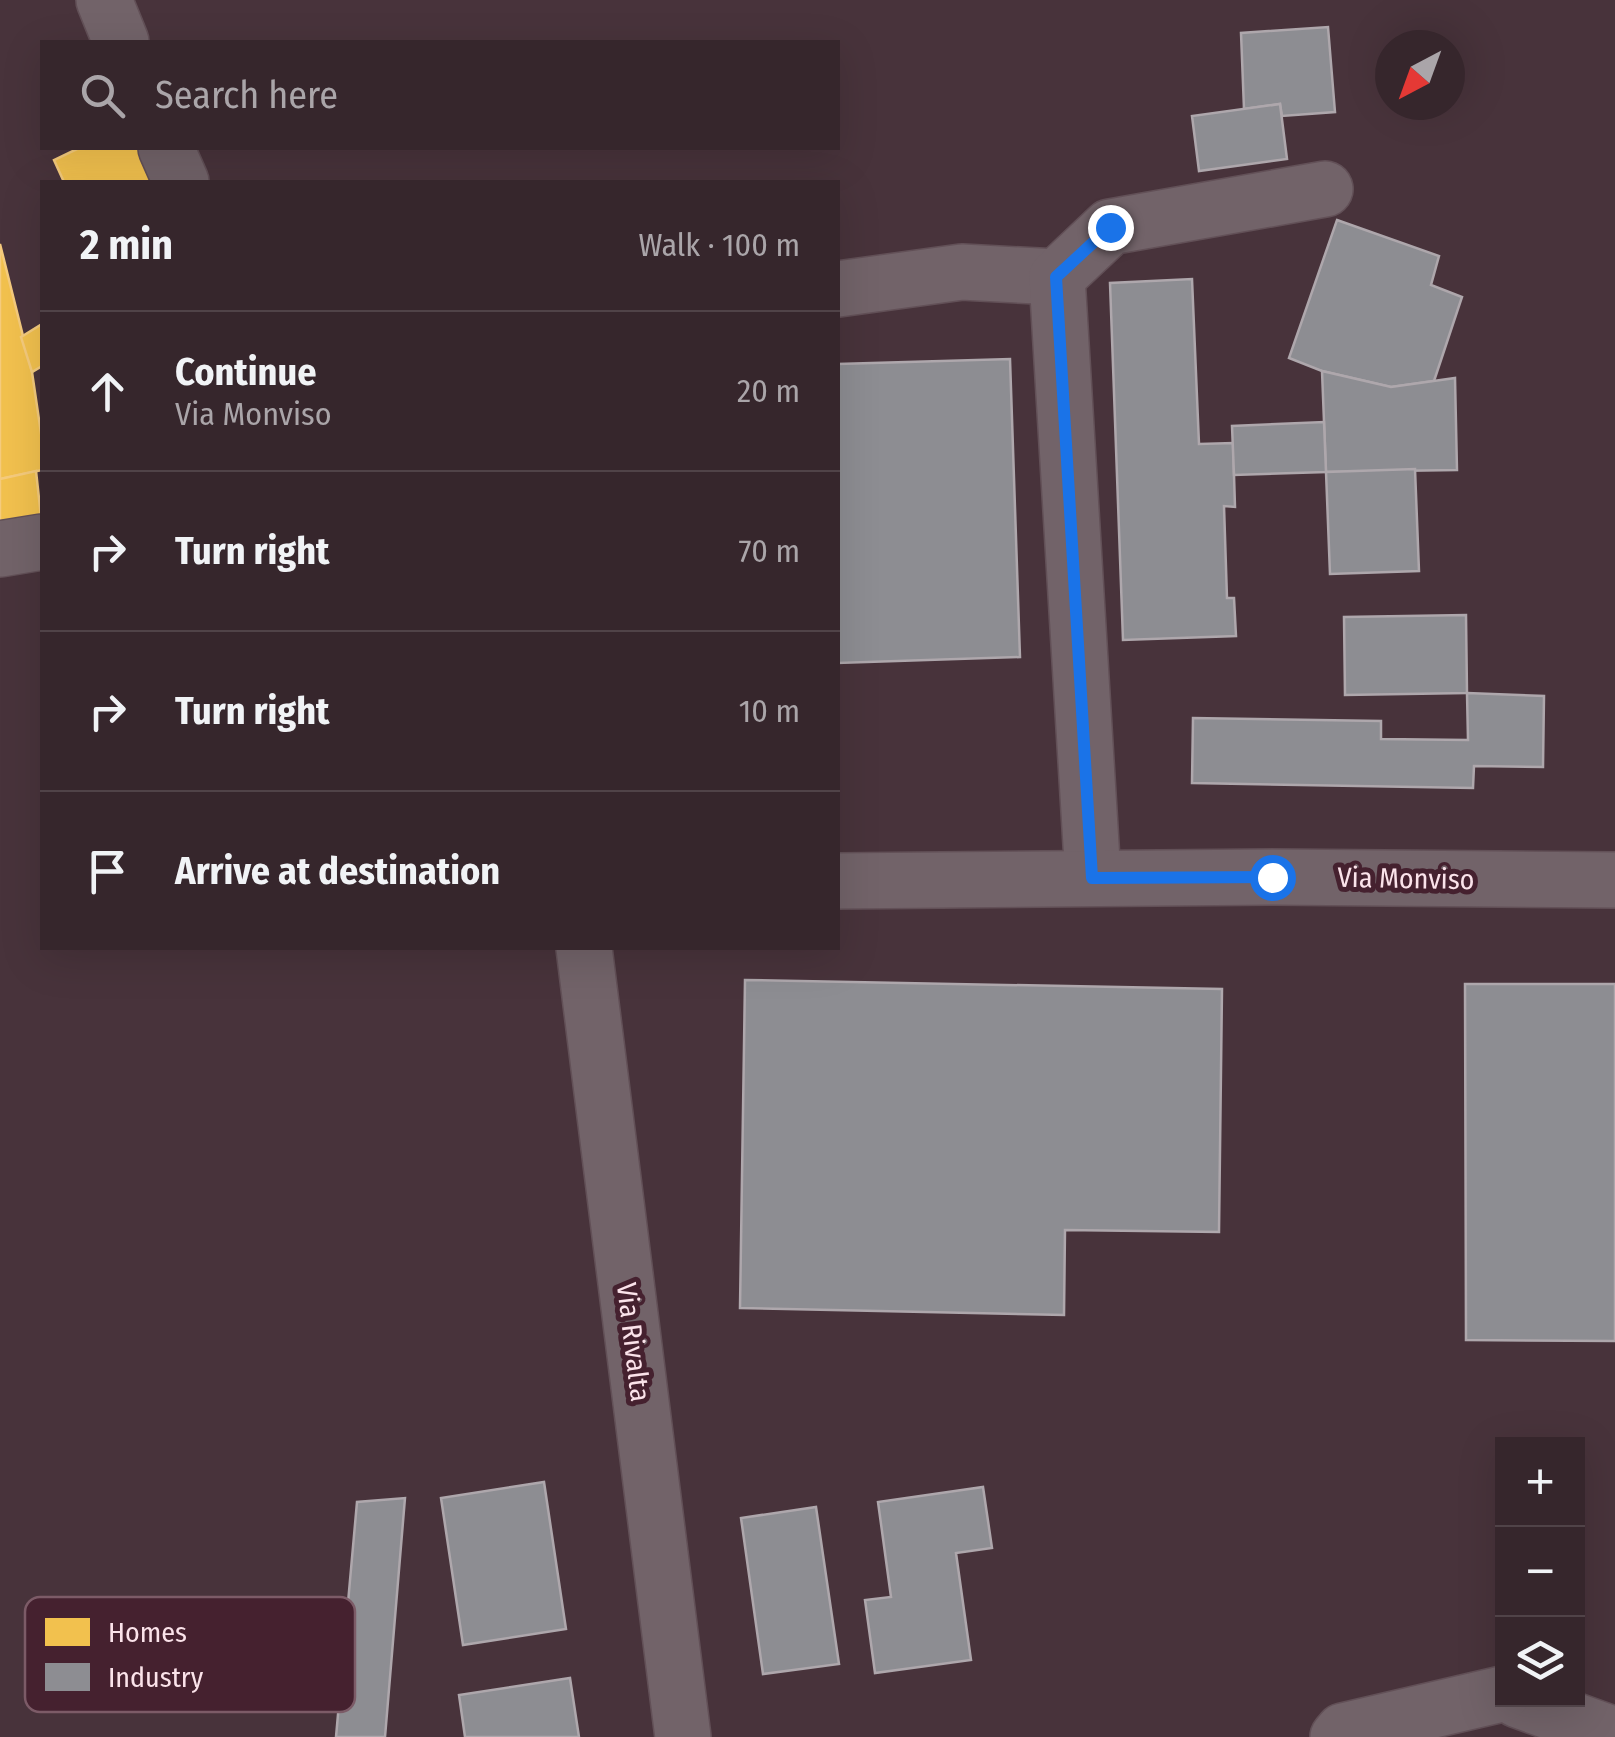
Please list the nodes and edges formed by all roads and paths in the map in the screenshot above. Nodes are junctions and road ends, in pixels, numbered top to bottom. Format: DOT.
graph roads {
  1 [pos="104,0"];
  2 [pos="120,40"];
  3 [pos="167,150"];
  4 [pos="180,180"];
  5 [pos="1326,189"];
  6 [pos="1056,277"];
  7 [pos="840,290"];
  8 [pos="40,542"];
  9 [pos="0,549"];
  10 [pos="1092,878"];
  11 [pos="1615,880"];
  12 [pos="840,881"];
  13 [pos="584,950"];
  14 [pos="1495,1696"];
  15 [pos="1537,1707"];
  16 [pos="1615,1735"];
  17 [pos="683,1737"];
  18 [pos="1338,1737"];
  1 -- 2 [label="street"];
  3 -- 4 [label="street"];
  5 -- 6 [label="street"];
  6 -- 7 [label="street"];
  6 -- 10 [label="street"];
  8 -- 9 [label="street"];
  10 -- 11 [label="street, Via Monviso"];
  10 -- 12 [label="street, Via Monviso"];
  13 -- 17 [label="street, Via Rivalta"];
  14 -- 18 [label="street"];
  15 -- 16 [label="street"];
}
